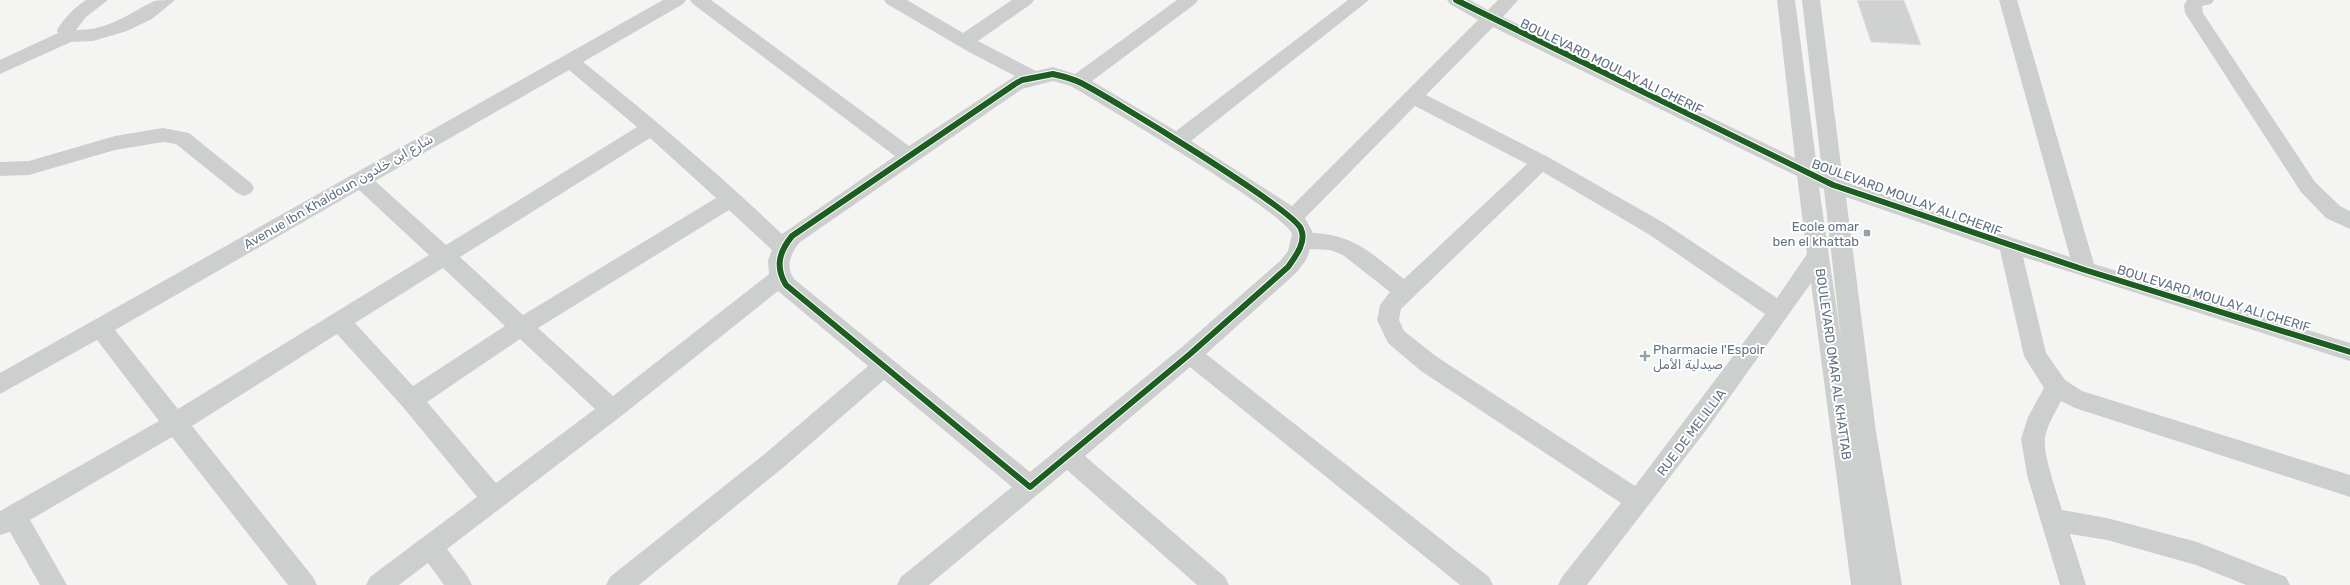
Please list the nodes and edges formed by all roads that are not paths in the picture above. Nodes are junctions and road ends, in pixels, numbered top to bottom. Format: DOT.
graph roads {
  1 [pos="99,0"];
  2 [pos="166,0"];
  3 [pos="677,0"];
  4 [pos="699,0"];
  5 [pos="893,0"];
  6 [pos="1026,0"];
  7 [pos="1189,0"];
  8 [pos="1360,0"];
  9 [pos="1456,0"];
  10 [pos="1509,0"];
  11 [pos="1786,0"];
  12 [pos="1811,0"];
  13 [pos="2008,0"];
  14 [pos="2206,0"];
  15 [pos="1489,18"];
  16 [pos="68,36"];
  17 [pos="964,41"];
  18 [pos="569,60"];
  19 [pos="0,68"];
  20 [pos="1033,78"];
  21 [pos="1078,81"];
  22 [pos="1413,97"];
  23 [pos="652,128"];
  24 [pos="1177,142"];
  25 [pos="909,156"];
  26 [pos="1541,162"];
  27 [pos="2,172"];
  28 [pos="1807,173"];
  29 [pos="360,179"];
  30 [pos="1833,185"];
  31 [pos="244,188"];
  32 [pos="732,198"];
  33 [pos="1293,218"];
  34 [pos="2350,221"];
  35 [pos="1302,242"];
  36 [pos="2009,244"];
  37 [pos="782,247"];
  38 [pos="1819,254"];
  39 [pos="445,257"];
  40 [pos="2085,270"];
  41 [pos="781,277"];
  42 [pos="1405,292"];
  43 [pos="1780,312"];
  44 [pos="340,322"];
  45 [pos="521,327"];
  46 [pos="100,328"];
  47 [pos="2350,352"];
  48 [pos="1190,354"];
  49 [pos="883,367"];
  50 [pos="0,384"];
  51 [pos="2057,387"];
  52 [pos="411,400"];
  53 [pos="612,410"];
  54 [pos="176,423"];
  55 [pos="1068,456"];
  56 [pos="2350,486"];
  57 [pos="1030,487"];
  58 [pos="494,499"];
  59 [pos="1638,501"];
  60 [pos="7,520"];
  61 [pos="2054,520"];
  62 [pos="430,546"];
  63 [pos="54,585"];
  64 [pos="304,585"];
  65 [pos="379,585"];
  66 [pos="459,585"];
  67 [pos="619,585"];
  68 [pos="910,585"];
  69 [pos="1216,585"];
  70 [pos="1480,585"];
  71 [pos="1571,585"];
  72 [pos="1864,585"];
  73 [pos="1889,585"];
  74 [pos="2073,585"];
  75 [pos="2277,585"];
  1 -- 16 [label="street"];
  2 -- 16 [label="street"];
  3 -- 18 [label="street, Avenue Ibn Khaldoun شارع ابن خلدون"];
  4 -- 25 [label="street"];
  5 -- 17 [label="street"];
  6 -- 17 [label="street"];
  7 -- 21 [label="street"];
  8 -- 24 [label="street"];
  9 -- 15 [label="street, BOULEVARD MOULAY ALI CHERIF"];
  10 -- 15 [label="street"];
  11 -- 28 [label="street, BOULEVARD OMAR AL KHATTAB"];
  12 -- 30 [label="street, BOULEVARD OMAR AL KHATTAB"];
  13 -- 40 [label="street"];
  14 -- 34 [label="street"];
  15 -- 22 [label="street"];
  15 -- 28 [label="street, BOULEVARD MOULAY ALI CHERIF"];
  16 -- 19 [label="street"];
  17 -- 20 [label="street"];
  18 -- 23 [label="street"];
  18 -- 29 [label="street, Avenue Ibn Khaldoun شارع ابن خلدون"];
  20 -- 21 [label="street"];
  20 -- 25 [label="street"];
  21 -- 24 [label="street"];
  22 -- 26 [label="street"];
  22 -- 33 [label="street"];
  23 -- 32 [label="street"];
  23 -- 39 [label="street"];
  24 -- 33 [label="street"];
  25 -- 37 [label="street"];
  26 -- 42 [label="street"];
  26 -- 43 [label="street"];
  27 -- 31 [label="street"];
  28 -- 30 [label="street, BOULEVARD MOULAY ALI CHERIF"];
  28 -- 38 [label="street, BOULEVARD OMAR AL KHATTAB"];
  29 -- 39 [label="street"];
  29 -- 46 [label="street, Avenue Ibn Khaldoun شارع ابن خلدون"];
  30 -- 36 [label="street, BOULEVARD MOULAY ALI CHERIF"];
  30 -- 73 [label="street, BOULEVARD OMAR AL KHATTAB"];
  32 -- 37 [label="street"];
  32 -- 45 [label="street"];
  33 -- 35 [label="street"];
  35 -- 42 [label="street"];
  35 -- 48 [label="street"];
  36 -- 40 [label="street, BOULEVARD MOULAY ALI CHERIF"];
  36 -- 51 [label="street"];
  37 -- 41 [label="street"];
  38 -- 43 [label="street, RUE DE MELILLIA"];
  38 -- 72 [label="street, BOULEVARD OMAR AL KHATTAB"];
  39 -- 44 [label="street"];
  39 -- 45 [label="street"];
  40 -- 47 [label="street, BOULEVARD MOULAY ALI CHERIF"];
  41 -- 49 [label="street"];
  41 -- 53 [label="street"];
  42 -- 59 [label="street"];
  43 -- 59 [label="street, RUE DE MELILLIA"];
  44 -- 52 [label="street"];
  44 -- 54 [label="street"];
  45 -- 52 [label="street"];
  45 -- 53 [label="street"];
  46 -- 50 [label="street, Avenue Ibn Khaldoun شارع ابن خلدون"];
  46 -- 54 [label="street"];
  48 -- 55 [label="street"];
  48 -- 70 [label="street"];
  49 -- 57 [label="street"];
  49 -- 67 [label="street"];
  51 -- 56 [label="street"];
  51 -- 61 [label="street"];
  52 -- 58 [label="street"];
  53 -- 58 [label="street"];
  54 -- 60 [label="street"];
  54 -- 64 [label="street"];
  55 -- 57 [label="street"];
  55 -- 69 [label="street"];
  57 -- 68 [label="street"];
  58 -- 62 [label="street"];
  59 -- 71 [label="street, RUE DE MELILLIA"];
  60 -- 63 [label="street"];
  61 -- 74 [label="street"];
  61 -- 75 [label="street"];
  62 -- 65 [label="street"];
  62 -- 66 [label="street"];
}
